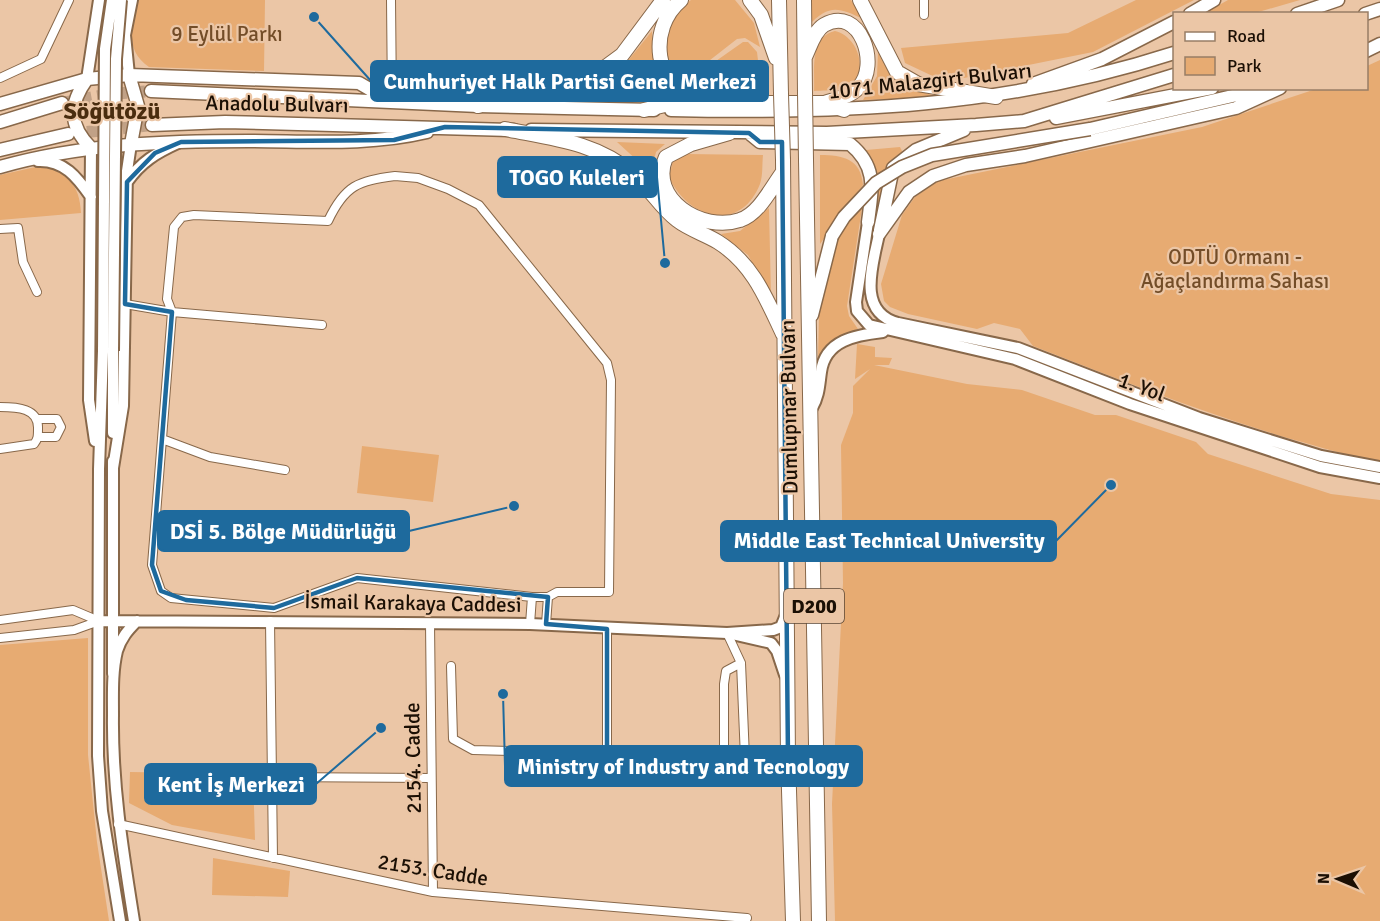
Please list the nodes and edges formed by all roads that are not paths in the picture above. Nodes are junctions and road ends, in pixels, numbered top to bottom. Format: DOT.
graph roads {
  1 [pos="69,0"];
  2 [pos="99,0"];
  3 [pos="112,0"];
  4 [pos="121,0"];
  5 [pos="132,0"];
  6 [pos="391,0"];
  7 [pos="663,0"];
  8 [pos="681,0"];
  9 [pos="750,0"];
  10 [pos="779,0"];
  11 [pos="804,0"];
  12 [pos="860,0"];
  13 [pos="924,0"];
  14 [pos="1214,0"];
  15 [pos="1338,0"];
  16 [pos="1193,12"];
  17 [pos="1303,12"];
  18 [pos="924,15"];
  19 [pos="1173,23"];
  20 [pos="1173,53"];
  21 [pos="805,57"];
  22 [pos="781,74"];
  23 [pos="129,75"];
  24 [pos="1173,75"];
  25 [pos="0,78"];
  26 [pos="87,79"];
  27 [pos="1202,90"];
  28 [pos="1258,90"];
  29 [pos="1276,90"];
  30 [pos="151,91"];
  31 [pos="996,97"];
  32 [pos="392,102"];
  33 [pos="62,103"];
  34 [pos="706,103"];
  35 [pos="824,103"];
  36 [pos="0,104"];
  37 [pos="478,106"];
  38 [pos="644,110"];
  39 [pos="844,110"];
  40 [pos="110,111"];
  41 [pos="792,112"];
  42 [pos="1024,121"];
  43 [pos="0,122"];
  44 [pos="152,125"];
  45 [pos="976,125"];
  46 [pos="445,127"];
  47 [pos="505,129"];
  48 [pos="864,131"];
  49 [pos="796,132"];
  50 [pos="729,133"];
  51 [pos="749,133"];
  52 [pos="68,134"];
  53 [pos="181,142"];
  54 [pos="131,144"];
  55 [pos="850,144"];
  56 [pos="91,148"];
  57 [pos="0,150"];
  58 [pos="20,161"];
  59 [pos="0,166"];
  60 [pos="783,166"];
  61 [pos="127,182"];
  62 [pos="91,196"];
  63 [pos="867,222"];
  64 [pos="0,229"];
  65 [pos="879,234"];
  66 [pos="37,292"];
  67 [pos="125,304"];
  68 [pos="172,312"];
  69 [pos="322,325"];
  70 [pos="894,325"];
  71 [pos="808,331"];
  72 [pos="785,339"];
  73 [pos="983,345"];
  74 [pos="108,351"];
  75 [pos="0,407"];
  76 [pos="812,408"];
  77 [pos="1168,412"];
  78 [pos="37,419"];
  79 [pos="38,437"];
  80 [pos="162,439"];
  81 [pos="0,449"];
  82 [pos="1380,467"];
  83 [pos="113,468"];
  84 [pos="99,469"];
  85 [pos="285,470"];
  86 [pos="1380,478"];
  87 [pos="532,597"];
  88 [pos="548,597"];
  89 [pos="788,597"];
  90 [pos="114,602"];
  91 [pos="0,620"];
  92 [pos="99,621"];
  93 [pos="114,621"];
  94 [pos="137,621"];
  95 [pos="270,621"];
  96 [pos="430,623"];
  97 [pos="530,624"];
  98 [pos="546,624"];
  99 [pos="607,629"];
  100 [pos="727,633"];
  101 [pos="0,638"];
  102 [pos="741,663"];
  103 [pos="451,666"];
  104 [pos="113,674"];
  105 [pos="787,684"];
  106 [pos="607,754"];
  107 [pos="724,757"];
  108 [pos="746,758"];
  109 [pos="788,758"];
  110 [pos="272,777"];
  111 [pos="431,778"];
  112 [pos="118,824"];
  113 [pos="273,858"];
  114 [pos="433,892"];
  115 [pos="747,918"];
  116 [pos="120,921"];
  117 [pos="134,921"];
  118 [pos="793,921"];
  119 [pos="819,921"];
  1 -- 25 [label="street"];
  2 -- 26 [label="street"];
  3 -- 40 [label="street, bridge"];
  4 -- 40 [label="street, bridge"];
  5 -- 23 [label="street"];
  6 -- 32 [label="street"];
  7 -- 37 [label="highway"];
  8 -- 34 [label="highway"];
  9 -- 22 [label="highway"];
  10 -- 22 [label="highway, Dumlupınar Bulvarı"];
  11 -- 21 [label="highway, Dumlupınar Bulvarı"];
  12 -- 31 [label="highway"];
  13 -- 18 [label="street"];
  14 -- 16 [label="main road"];
  15 -- 17 [label="main road"];
  19 -- 31 [label="main road"];
  20 -- 31 [label="main road, 1071 Malazgirt Bulvarı"];
  21 -- 35 [label="highway"];
  21 -- 71 [label="highway, Dumlupınar Bulvarı / D200, bridge"];
  22 -- 60 [label="highway, Dumlupınar Bulvarı, bridge"];
  23 -- 26 [label="main road"];
  23 -- 32 [label="main road"];
  23 -- 54 [label="main road"];
  24 -- 42 [label="main road, 1071 Malazgirt Bulvarı"];
  26 -- 36 [label="main road"];
  26 -- 56 [label="main road"];
  27 -- 42 [label="main road"];
  28 -- 71 [label="main road, bridge"];
  29 -- 65 [label="main road"];
  30 -- 32 [label="main road, Anadolu Bulvarı"];
  31 -- 39 [label="main road, 1071 Malazgirt Bulvarı"];
  32 -- 37 [label="main road, Anadolu Bulvarı"];
  33 -- 43 [label="main road"];
  34 -- 35 [label="highway"];
  34 -- 38 [label="highway"];
  35 -- 39 [label="highway"];
  37 -- 38 [label="main road, Anadolu Bulvarı"];
  38 -- 41 [label="main road, Anadolu Bulvarı"];
  39 -- 41 [label="main road, 1071 Malazgirt Bulvarı"];
  40 -- 74 [label="street, bridge"];
  42 -- 45 [label="main road, 1071 Malazgirt Bulvarı"];
  44 -- 46 [label="main road, Anadolu Bulvarı"];
  45 -- 48 [label="main road, 1071 Malazgirt Bulvarı"];
  45 -- 65 [label="main road"];
  46 -- 47 [label="main road, Anadolu Bulvarı"];
  46 -- 53 [label="main road"];
  47 -- 50 [label="main road, Anadolu Bulvarı"];
  47 -- 72 [label="highway"];
  48 -- 49 [label="main road, 1071 Malazgirt Bulvarı"];
  48 -- 55 [label="main road"];
  49 -- 51 [label="main road, Anadolu Bulvarı"];
  50 -- 51 [label="main road, Anadolu Bulvarı"];
  50 -- 60 [label="highway"];
  51 -- 55 [label="main road"];
  52 -- 57 [label="main road"];
  53 -- 54 [label="main road"];
  53 -- 61 [label="street"];
  54 -- 56 [label="main road"];
  54 -- 61 [label="street"];
  55 -- 63 [label="main road"];
  56 -- 58 [label="main road"];
  56 -- 62 [label="street"];
  58 -- 59 [label="main road"];
  58 -- 62 [label="street"];
  60 -- 72 [label="highway, Dumlupınar Bulvarı / D200"];
  61 -- 67 [label="street"];
  62 -- 84 [label="street"];
  63 -- 70 [label="street"];
  64 -- 66 [label="street"];
  65 -- 70 [label="street"];
  67 -- 68 [label="street"];
  67 -- 83 [label="street"];
  68 -- 69 [label="street"];
  68 -- 80 [label="street"];
  68 -- 88 [label="street"];
  70 -- 73 [label="street, 1. Yol"];
  70 -- 73 [label="street"];
  70 -- 76 [label="street"];
  71 -- 76 [label="highway, Dumlupınar Bulvarı / D200"];
  72 -- 89 [label="highway, Dumlupınar Bulvarı / D200"];
  73 -- 77 [label="street, 1. Yol"];
  74 -- 83 [label="street"];
  74 -- 84 [label="street"];
  75 -- 78 [label="street"];
  76 -- 119 [label="highway, Dumlupınar Bulvarı / D200"];
  77 -- 82 [label="street, 1. Yol"];
  77 -- 86 [label="street, 1. Yol"];
  78 -- 79 [label="street"];
  78 -- 79 [label="street"];
  79 -- 81 [label="street"];
  80 -- 85 [label="street"];
  80 -- 87 [label="street"];
  83 -- 90 [label="street"];
  84 -- 92 [label="street"];
  87 -- 88 [label="street"];
  87 -- 97 [label="street"];
  88 -- 98 [label="street"];
  89 -- 100 [label="street, İsmail Karakaya Caddesi"];
  89 -- 105 [label="highway, Dumlupınar Bulvarı / D200"];
  90 -- 93 [label="street"];
  90 -- 94 [label="street"];
  91 -- 92 [label="street, İsmail Karakaya Caddesi"];
  92 -- 93 [label="street, İsmail Karakaya Caddesi"];
  92 -- 101 [label="street, İsmail Karakaya Caddesi"];
  92 -- 116 [label="street"];
  93 -- 94 [label="street, İsmail Karakaya Caddesi"];
  93 -- 104 [label="street"];
  94 -- 95 [label="street, İsmail Karakaya Caddesi"];
  94 -- 104 [label="street"];
  95 -- 96 [label="street, İsmail Karakaya Caddesi"];
  95 -- 110 [label="street"];
  96 -- 97 [label="street, İsmail Karakaya Caddesi"];
  96 -- 111 [label="street, 2154. Cadde"];
  97 -- 98 [label="street, İsmail Karakaya Caddesi"];
  98 -- 99 [label="street, İsmail Karakaya Caddesi"];
  99 -- 100 [label="street, İsmail Karakaya Caddesi"];
  99 -- 106 [label="street"];
  100 -- 102 [label="street"];
  100 -- 105 [label="street, İsmail Karakaya Caddesi"];
  102 -- 107 [label="street"];
  102 -- 108 [label="street"];
  103 -- 106 [label="street"];
  104 -- 112 [label="street"];
  105 -- 109 [label="highway, Dumlupınar Bulvarı / D200"];
  106 -- 107 [label="street"];
  107 -- 108 [label="street"];
  108 -- 109 [label="street"];
  109 -- 118 [label="highway, Dumlupınar Bulvarı / D200"];
  110 -- 111 [label="street"];
  110 -- 113 [label="street"];
  111 -- 114 [label="street, 2154. Cadde"];
  112 -- 113 [label="street, 2153. Cadde"];
  112 -- 117 [label="street"];
  113 -- 114 [label="street, 2153. Cadde"];
  114 -- 115 [label="street, 2153. Cadde"];
}
